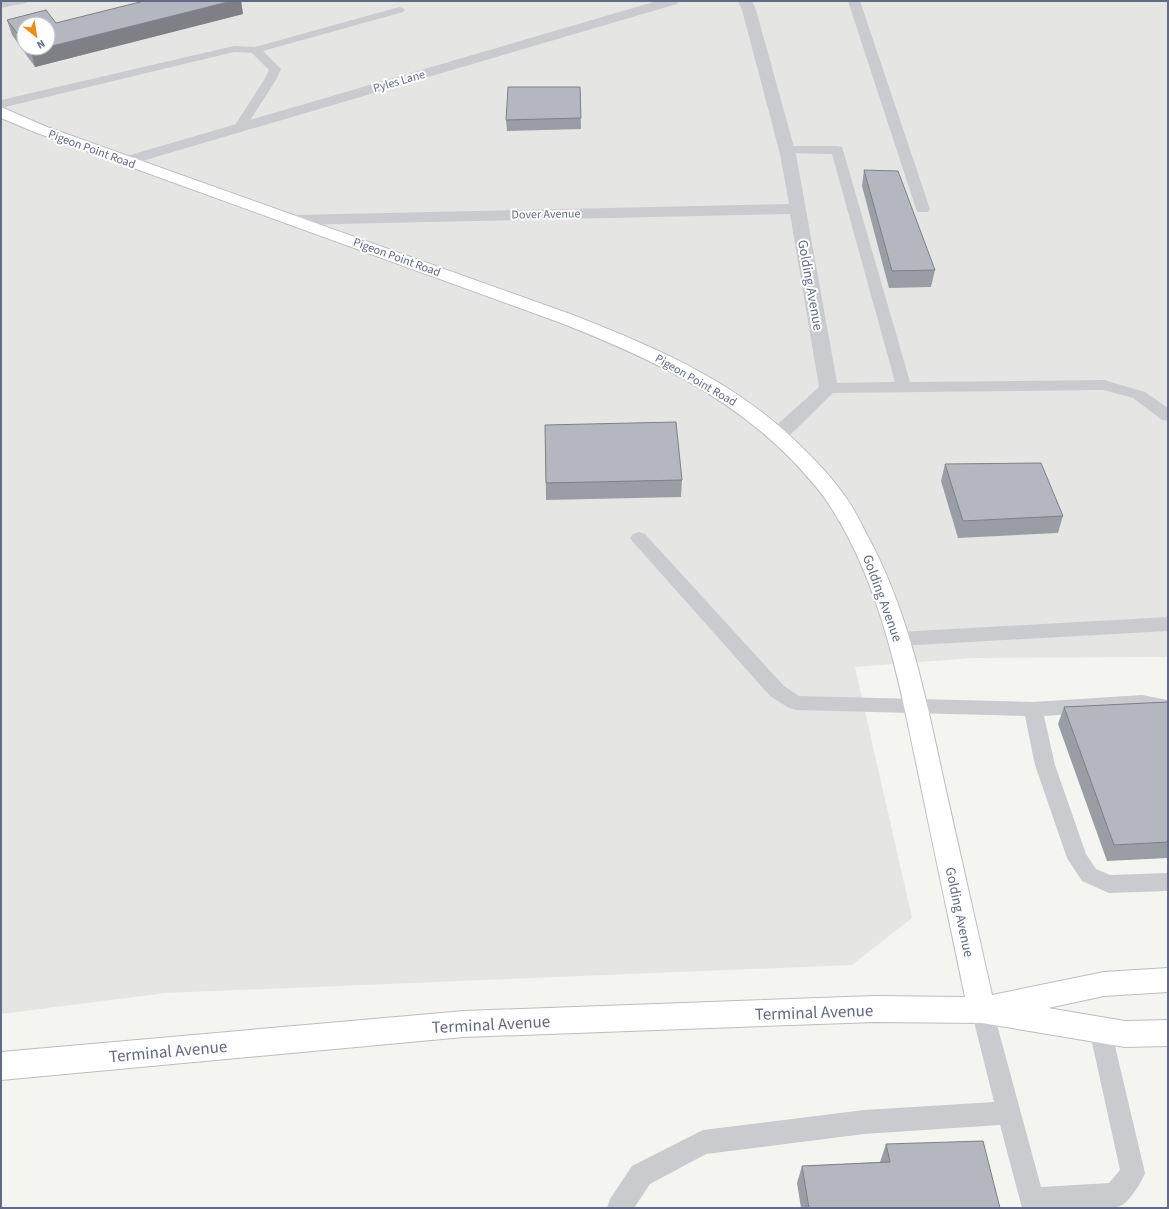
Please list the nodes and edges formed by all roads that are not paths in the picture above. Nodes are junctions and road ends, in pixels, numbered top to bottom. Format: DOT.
graph roads {
  1 [pos="22,1"];
  2 [pos="672,1"];
  3 [pos="744,1"];
  4 [pos="854,1"];
  5 [pos="1,5"];
  6 [pos="399,10"];
  7 [pos="255,50"];
  8 [pos="1,104"];
  9 [pos="1,112"];
  10 [pos="239,128"];
  11 [pos="787,150"];
  12 [pos="126,161"];
  13 [pos="798,209"];
  14 [pos="922,209"];
  15 [pos="295,220"];
  16 [pos="904,387"];
  17 [pos="830,388"];
  18 [pos="1168,416"];
  19 [pos="777,436"];
  20 [pos="639,538"];
  21 [pos="1168,624"];
  22 [pos="899,640"];
  23 [pos="916,705"];
  24 [pos="1033,709"];
  25 [pos="1168,711"];
  26 [pos="1168,882"];
  27 [pos="1168,980"];
  28 [pos="982,1010"];
  29 [pos="1100,1030"];
  30 [pos="1168,1033"];
  31 [pos="1,1066"];
  32 [pos="1009,1113"];
  33 [pos="1033,1204"];
  34 [pos="619,1208"];
  1 -- 5 [label="lane"];
  2 -- 10 [label="street, Pyles Lane"];
  3 -- 11 [label="street, Golding Avenue"];
  4 -- 14 [label="lane"];
  6 -- 7 [label="lane"];
  7 -- 8 [label="lane"];
  7 -- 10 [label="lane"];
  9 -- 12 [label="street, Pigeon Point Road"];
  10 -- 12 [label="street, Pyles Lane"];
  11 -- 13 [label="street, Golding Avenue"];
  11 -- 16 [label="lane"];
  12 -- 15 [label="street, Pigeon Point Road"];
  13 -- 15 [label="street, Dover Avenue"];
  13 -- 17 [label="street, Golding Avenue"];
  15 -- 19 [label="street, Pigeon Point Road"];
  16 -- 17 [label="lane"];
  16 -- 18 [label="lane"];
  17 -- 19 [label="street"];
  19 -- 22 [label="street, Golding Avenue"];
  20 -- 23 [label="lane"];
  21 -- 22 [label="lane"];
  22 -- 23 [label="street, Golding Avenue"];
  23 -- 24 [label="lane"];
  23 -- 28 [label="street, Golding Avenue"];
  24 -- 25 [label="lane"];
  24 -- 26 [label="lane"];
  27 -- 28 [label="street, Terminal Avenue"];
  28 -- 29 [label="street, Terminal Avenue"];
  28 -- 31 [label="street, Terminal Avenue"];
  28 -- 32 [label="lane"];
  29 -- 30 [label="street, Terminal Avenue"];
  29 -- 33 [label="lane"];
  32 -- 33 [label="lane"];
  32 -- 34 [label="lane"];
}
